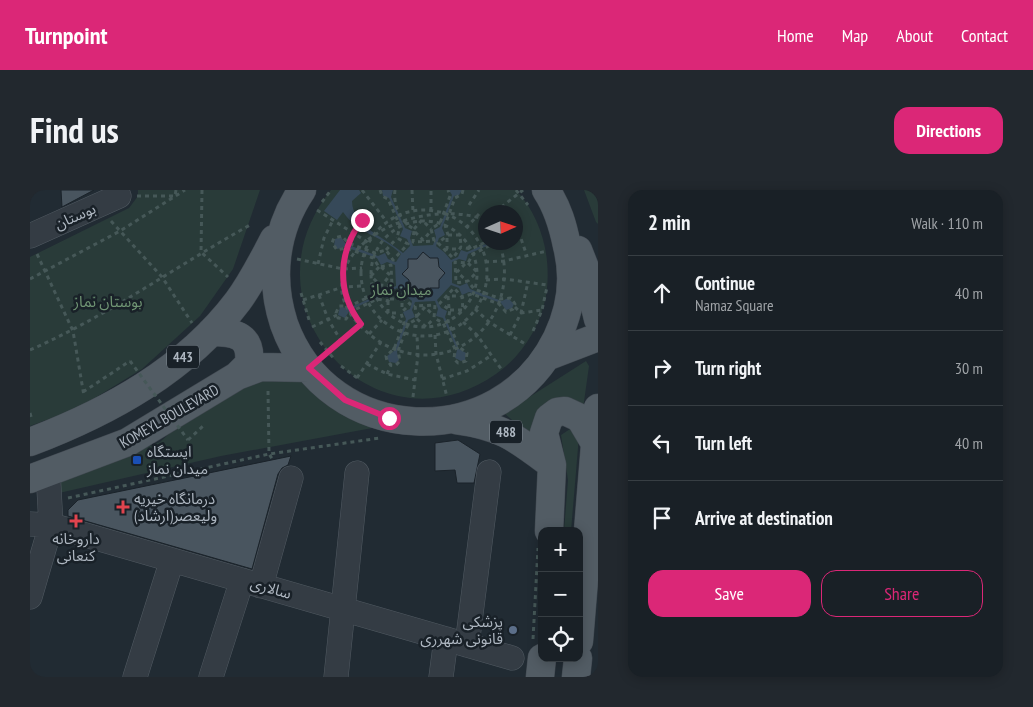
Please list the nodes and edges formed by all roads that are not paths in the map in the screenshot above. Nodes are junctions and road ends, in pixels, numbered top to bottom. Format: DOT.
graph roads {
  1 [pos="119,196"];
  2 [pos="538,199"];
  3 [pos="302,203"];
  4 [pos="561,218"];
  5 [pos="32,243"];
  6 [pos="598,245"];
  7 [pos="598,319"];
  8 [pos="202,328"];
  9 [pos="598,337"];
  10 [pos="532,349"];
  11 [pos="318,360"];
  12 [pos="237,376"];
  13 [pos="448,402"];
  14 [pos="598,408"];
  15 [pos="30,442"];
  16 [pos="596,445"];
  17 [pos="552,465"];
  18 [pos="489,472"];
  19 [pos="357,473"];
  20 [pos="39,475"];
  21 [pos="291,478"];
  22 [pos="41,525"];
  23 [pos="549,527"];
  24 [pos="172,560"];
  25 [pos="252,583"];
  26 [pos="30,597"];
  27 [pos="344,609"];
  28 [pos="581,617"];
  29 [pos="456,642"];
  30 [pos="512,658"];
  31 [pos="542,662"];
  32 [pos="578,662"];
  33 [pos="135,677"];
  34 [pos="212,677"];
  35 [pos="336,677"];
  36 [pos="441,677"];
  37 [pos="540,677"];
  38 [pos="576,677"];
  1 -- 5 [label="street, بوستان"];
  2 -- 4 [label="main road"];
  3 -- 8 [label="main road, 443"];
  3 -- 11 [label="main road"];
  4 -- 6 [label="main road"];
  4 -- 7 [label="main road"];
  4 -- 10 [label="main road"];
  8 -- 12 [label="main road"];
  8 -- 15 [label="main road, 443"];
  9 -- 10 [label="main road"];
  10 -- 13 [label="main road"];
  11 -- 12 [label="main road, KOMEYL BOULEVARD"];
  11 -- 13 [label="main road"];
  12 -- 20 [label="main road, KOMEYL BOULEVARD"];
  13 -- 17 [label="main road, 488"];
  14 -- 16 [label="main road"];
  16 -- 17 [label="main road"];
  16 -- 28 [label="main road"];
  17 -- 23 [label="main road"];
  18 -- 29 [label="street"];
  19 -- 27 [label="street"];
  20 -- 22 [label="street"];
  21 -- 25 [label="street"];
  22 -- 24 [label="street, سالاری"];
  22 -- 26 [label="street"];
  24 -- 25 [label="street, سالاری"];
  24 -- 33 [label="street"];
  25 -- 27 [label="street, سالاری"];
  25 -- 34 [label="street"];
  27 -- 29 [label="street, سالاری"];
  27 -- 35 [label="street"];
  29 -- 30 [label="street, سالاری"];
  29 -- 36 [label="street"];
  31 -- 37 [label="main road"];
  32 -- 38 [label="main road"];
}
